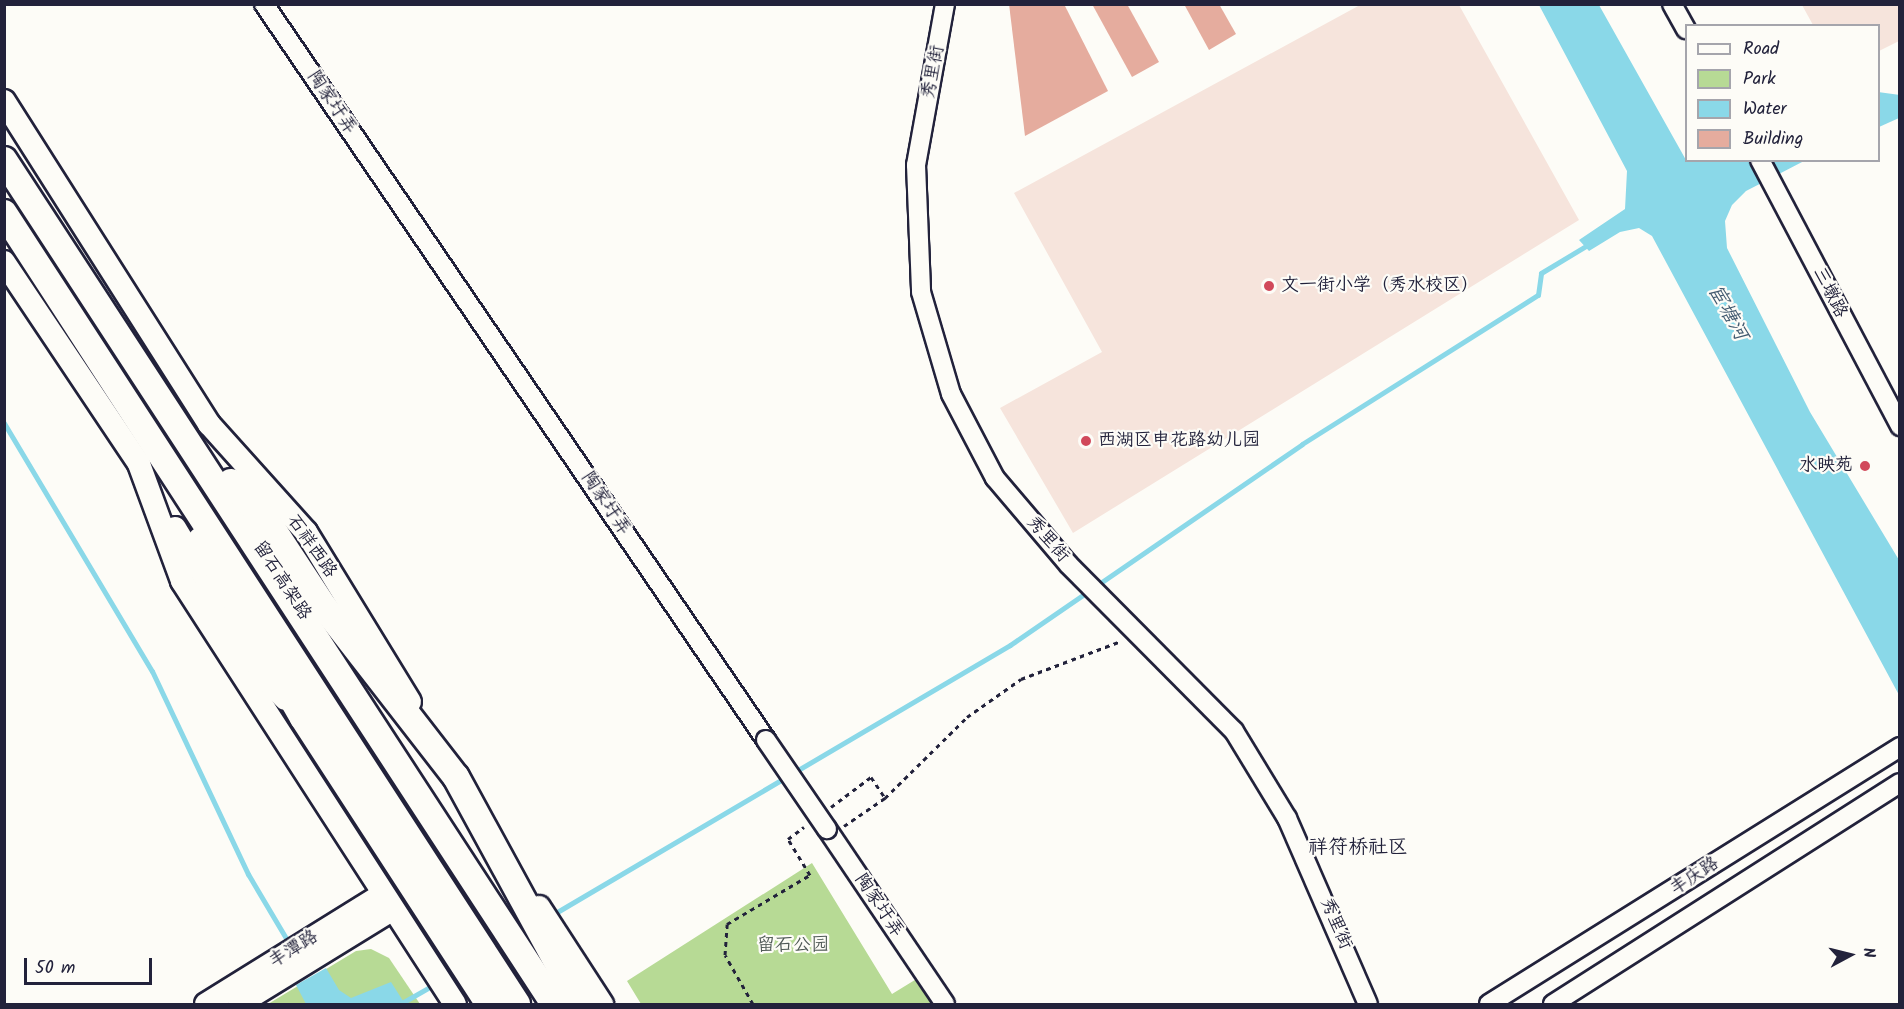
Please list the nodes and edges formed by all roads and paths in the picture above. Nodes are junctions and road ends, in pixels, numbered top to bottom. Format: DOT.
graph roads {
  1 [pos="264,4"];
  2 [pos="945,4"];
  3 [pos="1672,4"];
  4 [pos="1685,27"];
  5 [pos="4,101"];
  6 [pos="4,160"];
  7 [pos="1761,162"];
  8 [pos="4,213"];
  9 [pos="4,262"];
  10 [pos="176,422"];
  11 [pos="1899,426"];
  12 [pos="153,442"];
  13 [pos="139,464"];
  14 [pos="1132,628"];
  15 [pos="303,718"];
  16 [pos="1899,747"];
  17 [pos="456,777"];
  18 [pos="871,777"];
  19 [pos="1899,783"];
  20 [pos="885,798"];
  21 [pos="829,832"];
  22 [pos="788,839"];
  23 [pos="386,903"];
  24 [pos="558,953"];
  25 [pos="448,964"];
  26 [pos="287,965"];
  27 [pos="476,1003"];
  28 [pos="206,1005"];
  29 [pos="239,1005"];
  30 [pos="517,1005"];
  31 [pos="554,1005"];
  32 [pos="580,1005"];
  33 [pos="602,1005"];
  34 [pos="753,1005"];
  35 [pos="945,1005"];
  36 [pos="1368,1005"];
  37 [pos="1489,1005"];
  38 [pos="1553,1005"];
  1 -- 21 [label="street, 陶家圩弄, bridge"];
  2 -- 14 [label="street, 秀里街"];
  3 -- 4 [label="street"];
  5 -- 17 [label="main road, 石祥西路"];
  6 -- 10 [label="highway, 留石高架路"];
  7 -- 11 [label="street, 三墩路"];
  8 -- 12 [label="highway, 留石高架路"];
  9 -- 13 [label="main road"];
  10 -- 17 [label="highway"];
  10 -- 31 [label="highway, 留石高架路"];
  12 -- 15 [label="highway"];
  12 -- 30 [label="highway, 留石高架路"];
  13 -- 15 [label="main road"];
  13 -- 23 [label="main road"];
  14 -- 20 [label="path"];
  14 -- 36 [label="street, 秀里街"];
  15 -- 25 [label="highway"];
  16 -- 37 [label="street, 丰庆路"];
  17 -- 24 [label="highway"];
  18 -- 20 [label="path"];
  19 -- 38 [label="street, 丰庆路"];
  20 -- 21 [label="path"];
  21 -- 35 [label="street, 陶家圩弄"];
  22 -- 34 [label="path"];
  23 -- 25 [label="main road"];
  23 -- 26 [label="main road, 丰潭路"];
  24 -- 32 [label="highway"];
  24 -- 33 [label="main road"];
  25 -- 27 [label="highway"];
  26 -- 28 [label="main road, 丰潭路"];
  26 -- 29 [label="main road, 丰潭路"];
}
